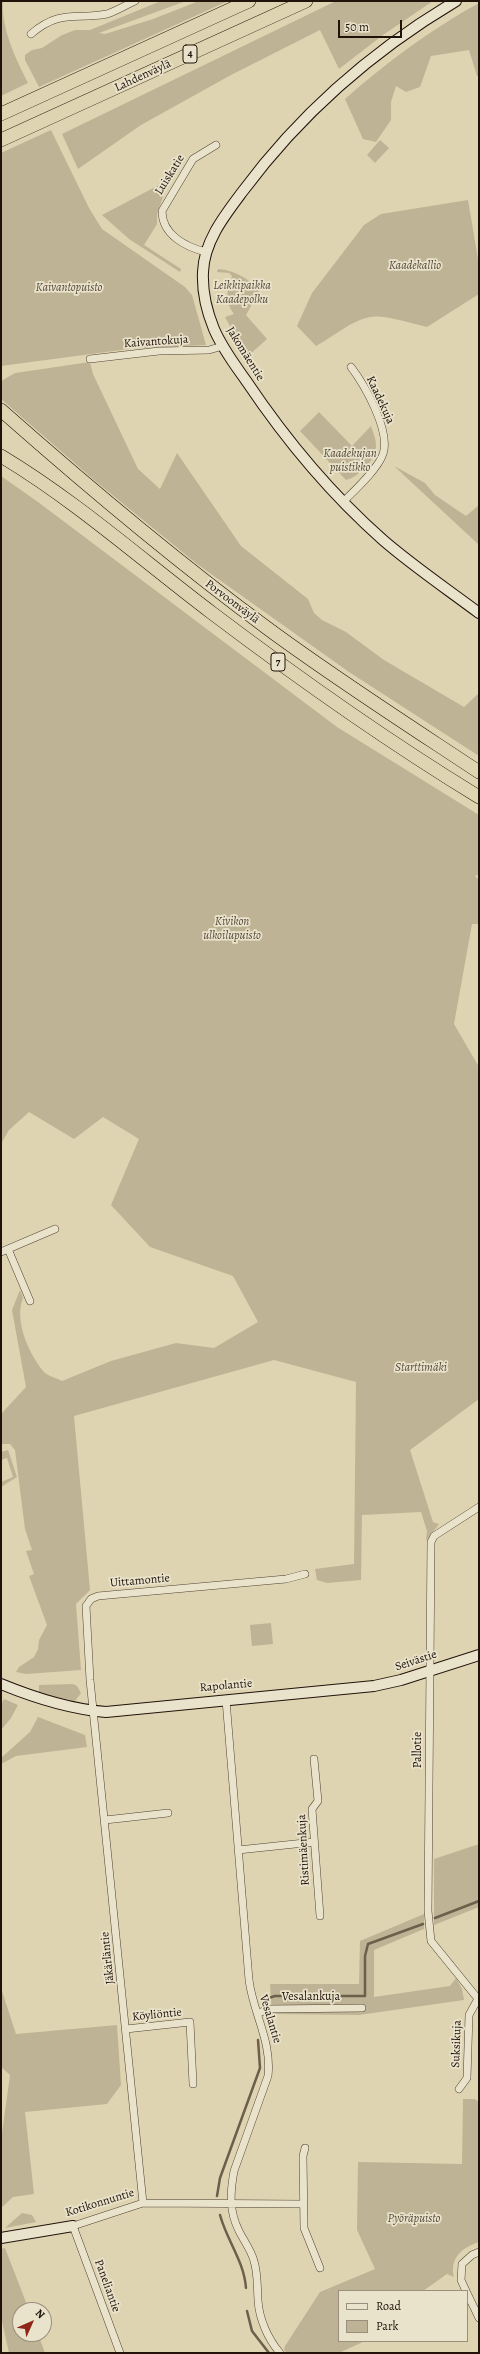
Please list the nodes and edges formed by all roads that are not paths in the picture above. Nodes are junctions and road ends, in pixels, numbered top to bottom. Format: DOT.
graph roads {
  1 [pos="135,1"];
  2 [pos="249,1"];
  3 [pos="306,1"];
  4 [pos="456,1"];
  5 [pos="31,34"];
  6 [pos="1,114"];
  7 [pos="1,140"];
  8 [pos="216,145"];
  9 [pos="206,252"];
  10 [pos="223,346"];
  11 [pos="90,359"];
  12 [pos="350,367"];
  13 [pos="1,410"];
  14 [pos="1,456"];
  15 [pos="344,501"];
  16 [pos="479,613"];
  17 [pos="436,744"];
  18 [pos="479,764"];
  19 [pos="479,772"];
  20 [pos="450,779"];
  21 [pos="479,796"];
  22 [pos="479,801"];
  23 [pos="55,1229"];
  24 [pos="8,1249"];
  25 [pos="1,1252"];
  26 [pos="30,1301"];
  27 [pos="479,1507"];
  28 [pos="305,1574"];
  29 [pos="479,1655"];
  30 [pos="431,1670"];
  31 [pos="1,1684"];
  32 [pos="361,1687"];
  33 [pos="226,1700"];
  34 [pos="94,1711"];
  35 [pos="314,1759"];
  36 [pos="168,1813"];
  37 [pos="105,1820"];
  38 [pos="314,1842"];
  39 [pos="238,1850"];
  40 [pos="320,1916"];
  41 [pos="478,1998"];
  42 [pos="362,2008"];
  43 [pos="261,2012"];
  44 [pos="126,2029"];
  45 [pos="193,2084"];
  46 [pos="459,2089"];
  47 [pos="305,2148"];
  48 [pos="143,2203"];
  49 [pos="230,2204"];
  50 [pos="303,2204"];
  51 [pos="73,2226"];
  52 [pos="1,2238"];
  53 [pos="479,2252"];
  54 [pos="320,2268"];
  55 [pos="465,2290"];
  56 [pos="468,2296"];
  57 [pos="479,2318"];
  58 [pos="120,2353"];
  59 [pos="280,2353"];
  1 -- 5 [label="street"];
  2 -- 6 [label="highway, Lahdenväylä / 4"];
  3 -- 7 [label="highway, Lahdenväylä / 4"];
  4 -- 9 [label="street, Jakomäentie"];
  8 -- 9 [label="street, Luiskatie"];
  9 -- 10 [label="street, Jakomäentie"];
  10 -- 11 [label="street, Kaivantokuja"];
  10 -- 15 [label="street, Jakomäentie"];
  12 -- 15 [label="street, Kaadekuja"];
  13 -- 17 [label="highway, Porvoonväylä / 7"];
  14 -- 20 [label="highway, Porvoonväylä / 7"];
  15 -- 16 [label="street, Jakomäentie"];
  17 -- 18 [label="highway"];
  17 -- 19 [label="highway, Porvoonväylä / 7"];
  20 -- 21 [label="highway, Porvoonväylä / 7"];
  20 -- 22 [label="highway"];
  23 -- 24 [label="street"];
  24 -- 25 [label="street"];
  24 -- 26 [label="street"];
  27 -- 30 [label="street, Pallotie"];
  28 -- 34 [label="street, Uittamontie"];
  29 -- 30 [label="street, Seivästie"];
  30 -- 32 [label="street, Seivästie"];
  30 -- 41 [label="street, Pallotie"];
  31 -- 34 [label="street, Rapolantie"];
  32 -- 33 [label="street, Rapolantie"];
  33 -- 34 [label="street, Rapolantie"];
  33 -- 39 [label="street, Vesalantie"];
  34 -- 37 [label="street, Jäkärläntie"];
  35 -- 38 [label="street, Ristimäenkuja"];
  36 -- 37 [label="street"];
  37 -- 44 [label="street, Jäkärläntie"];
  38 -- 39 [label="street"];
  38 -- 40 [label="street, Ristimäenkuja"];
  39 -- 49 [label="street, Vesalantie"];
  41 -- 46 [label="street, Suksikuja"];
  42 -- 43 [label="street, Vesalankuja"];
  44 -- 45 [label="street, Köyliöntie"];
  44 -- 48 [label="street, Jäkärläntie"];
  47 -- 50 [label="street"];
  48 -- 49 [label="street, Kotikonnuntie"];
  48 -- 51 [label="street, Kotikonnuntie"];
  49 -- 50 [label="street, Kotikonnuntie"];
  49 -- 59 [label="street, Vesalantie"];
  50 -- 54 [label="street"];
  51 -- 52 [label="street, Kotikonnuntie"];
  51 -- 58 [label="street, Paneliantie"];
  53 -- 55 [label="street"];
  56 -- 57 [label="street"];
}
